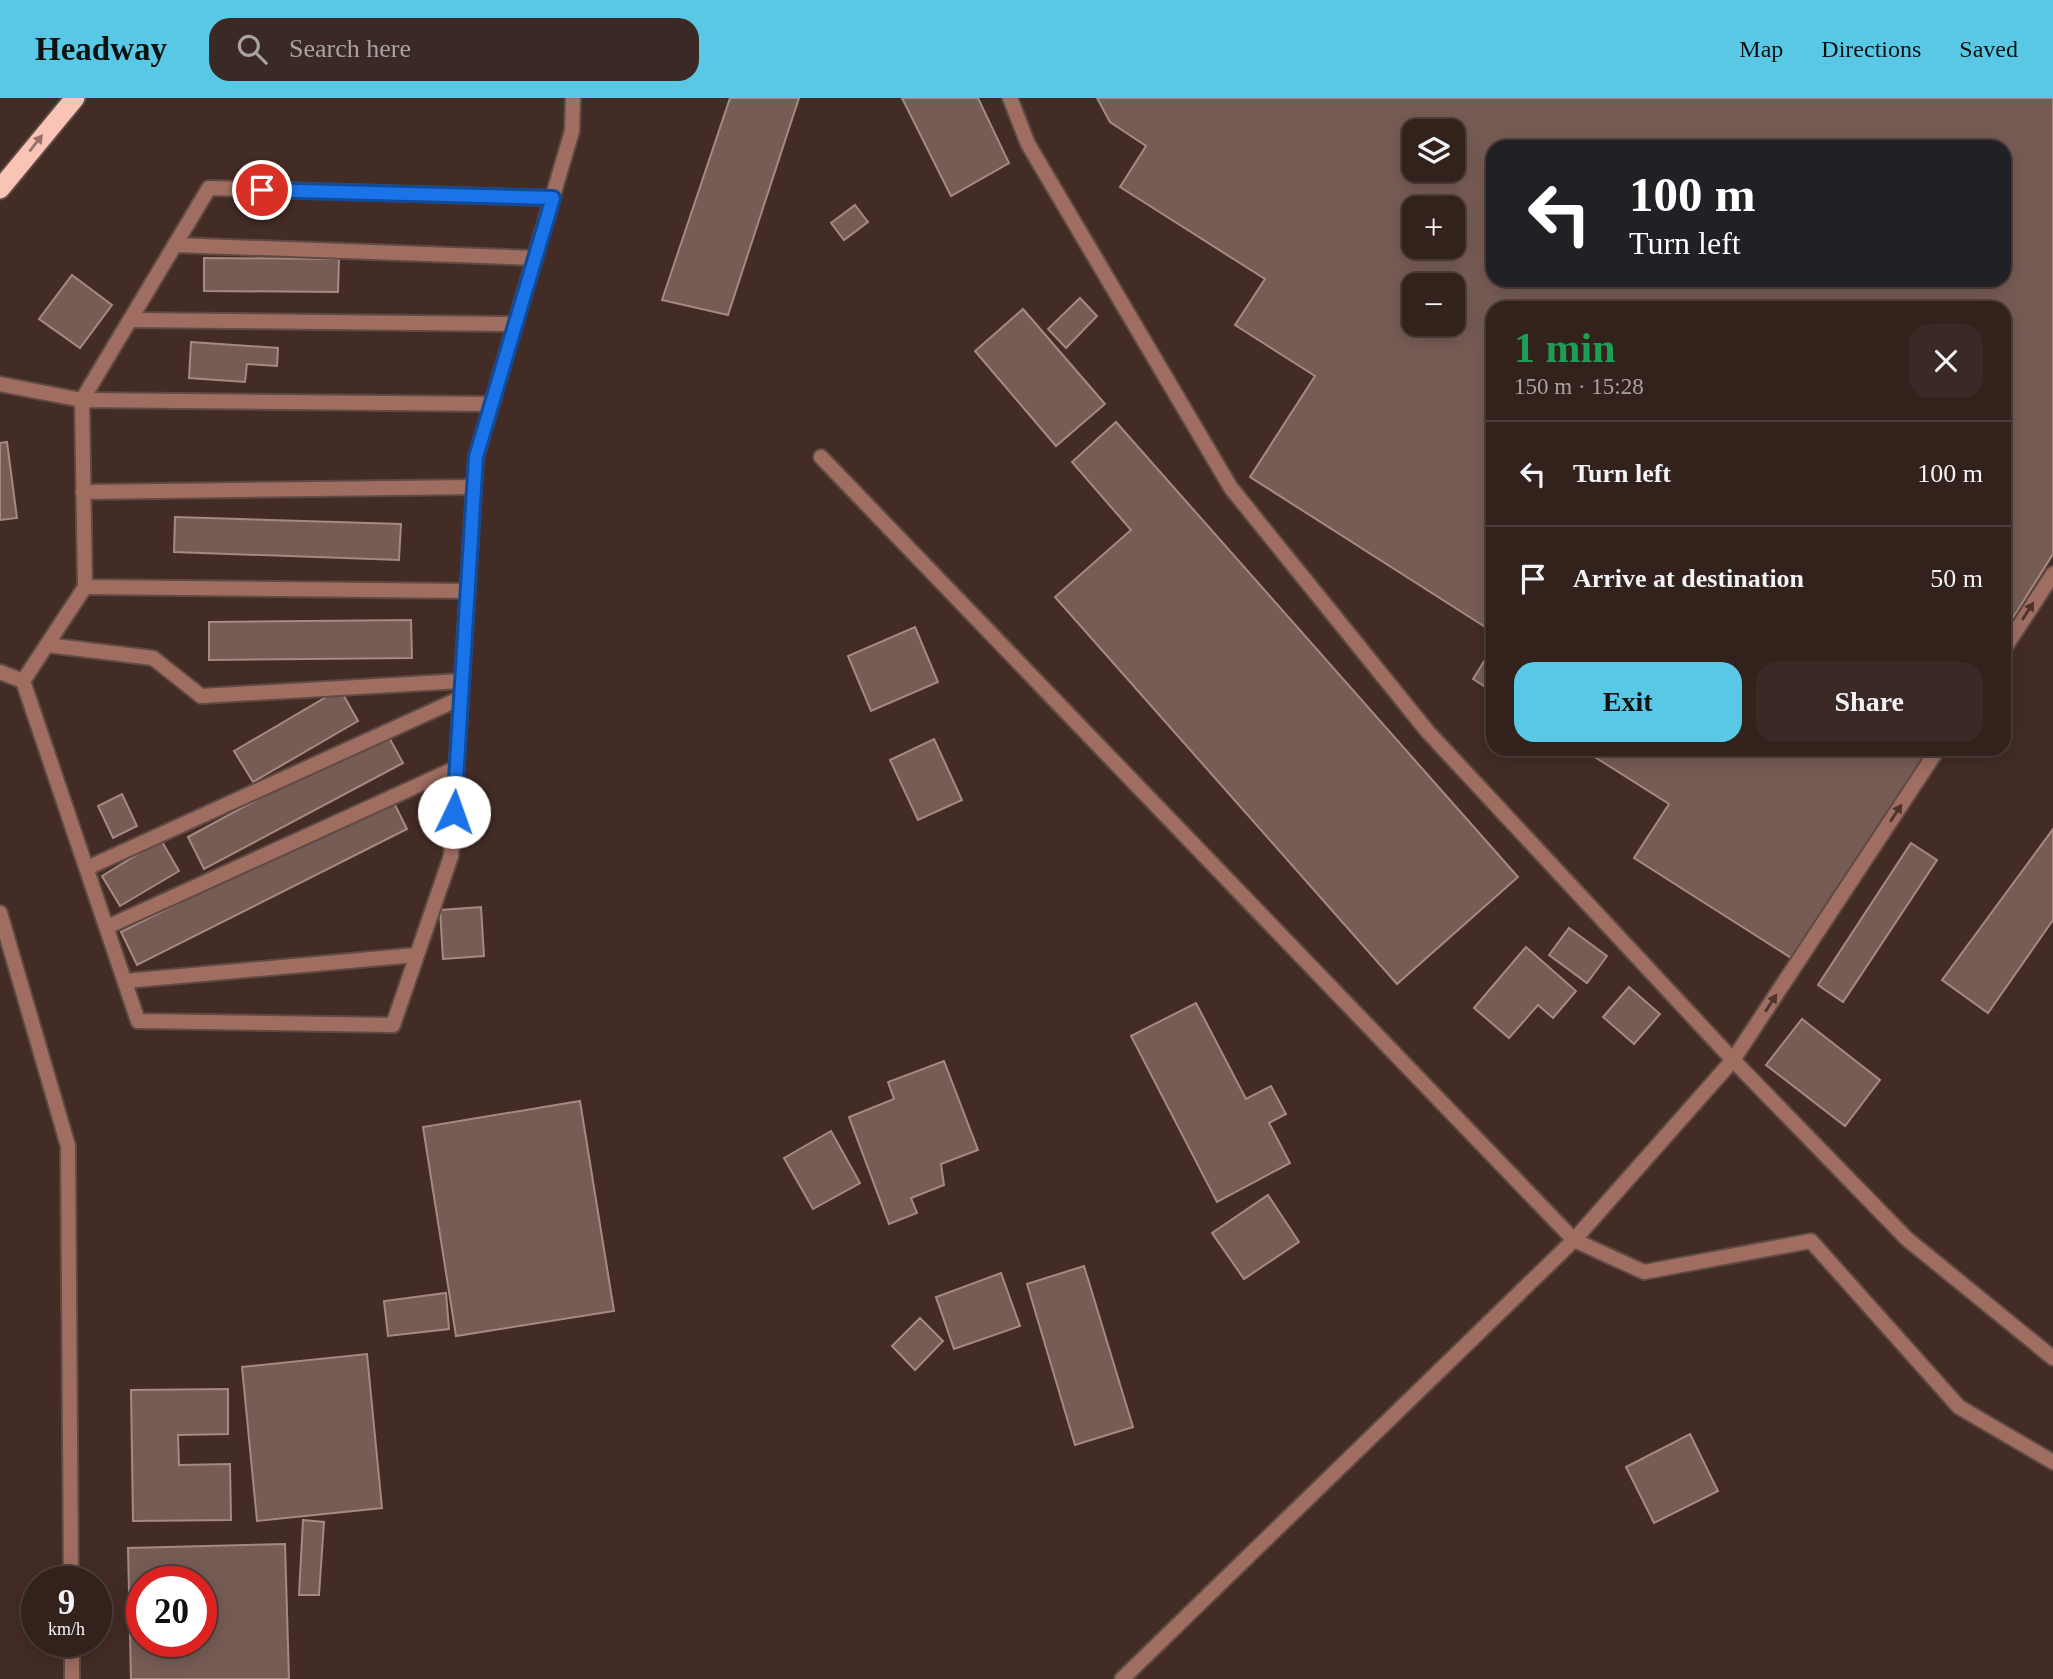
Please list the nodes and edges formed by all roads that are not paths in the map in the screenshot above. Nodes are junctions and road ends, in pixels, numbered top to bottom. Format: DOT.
graph roads {
  1 [pos="75,98"];
  2 [pos="573,98"];
  3 [pos="1010,98"];
  4 [pos="0,189"];
  5 [pos="553,198"];
  6 [pos="175,245"];
  7 [pos="535,258"];
  8 [pos="130,320"];
  9 [pos="515,324"];
  10 [pos="0,384"];
  11 [pos="82,400"];
  12 [pos="492,404"];
  13 [pos="821,457"];
  14 [pos="474,487"];
  15 [pos="83,492"];
  16 [pos="2053,574"];
  17 [pos="85,587"];
  18 [pos="468,591"];
  19 [pos="2011,638"];
  20 [pos="47,645"];
  21 [pos="0,672"];
  22 [pos="23,681"];
  23 [pos="462,681"];
  24 [pos="461,698"];
  25 [pos="1933,756"];
  26 [pos="456,768"];
  27 [pos="87,869"];
  28 [pos="0,913"];
  29 [pos="107,927"];
  30 [pos="416,955"];
  31 [pos="125,981"];
  32 [pos="1733,1060"];
  33 [pos="1574,1240"];
  34 [pos="2053,1358"];
  35 [pos="2053,1462"];
  36 [pos="71,1566"];
  37 [pos="72,1657"];
  38 [pos="72,1679"];
  39 [pos="1122,1679"];
  4 -- 1 [label="highway, one-way"];
  2 -- 5 [label="street"];
  3 -- 32 [label="street"];
  5 -- 6 [label="street"];
  5 -- 7 [label="street"];
  6 -- 7 [label="street"];
  6 -- 8 [label="street"];
  7 -- 9 [label="street"];
  8 -- 9 [label="street"];
  8 -- 11 [label="street"];
  9 -- 12 [label="street"];
  10 -- 11 [label="street"];
  11 -- 12 [label="street"];
  11 -- 15 [label="street"];
  12 -- 14 [label="street"];
  13 -- 33 [label="street"];
  14 -- 15 [label="street"];
  14 -- 18 [label="street"];
  15 -- 17 [label="street"];
  19 -- 16 [label="street, one-way"];
  17 -- 18 [label="street"];
  17 -- 20 [label="street"];
  18 -- 23 [label="street"];
  20 -- 22 [label="street"];
  20 -- 23 [label="street"];
  21 -- 22 [label="street"];
  22 -- 27 [label="street"];
  23 -- 24 [label="street"];
  24 -- 26 [label="street"];
  24 -- 27 [label="street"];
  32 -- 25 [label="street, one-way"];
  26 -- 29 [label="street"];
  26 -- 30 [label="street"];
  27 -- 29 [label="street"];
  28 -- 36 [label="street"];
  29 -- 31 [label="street"];
  30 -- 31 [label="street"];
  30 -- 31 [label="street"];
  32 -- 33 [label="street"];
  32 -- 34 [label="street"];
  33 -- 35 [label="street"];
  33 -- 39 [label="street"];
  37 -- 38 [label="street"];
}
